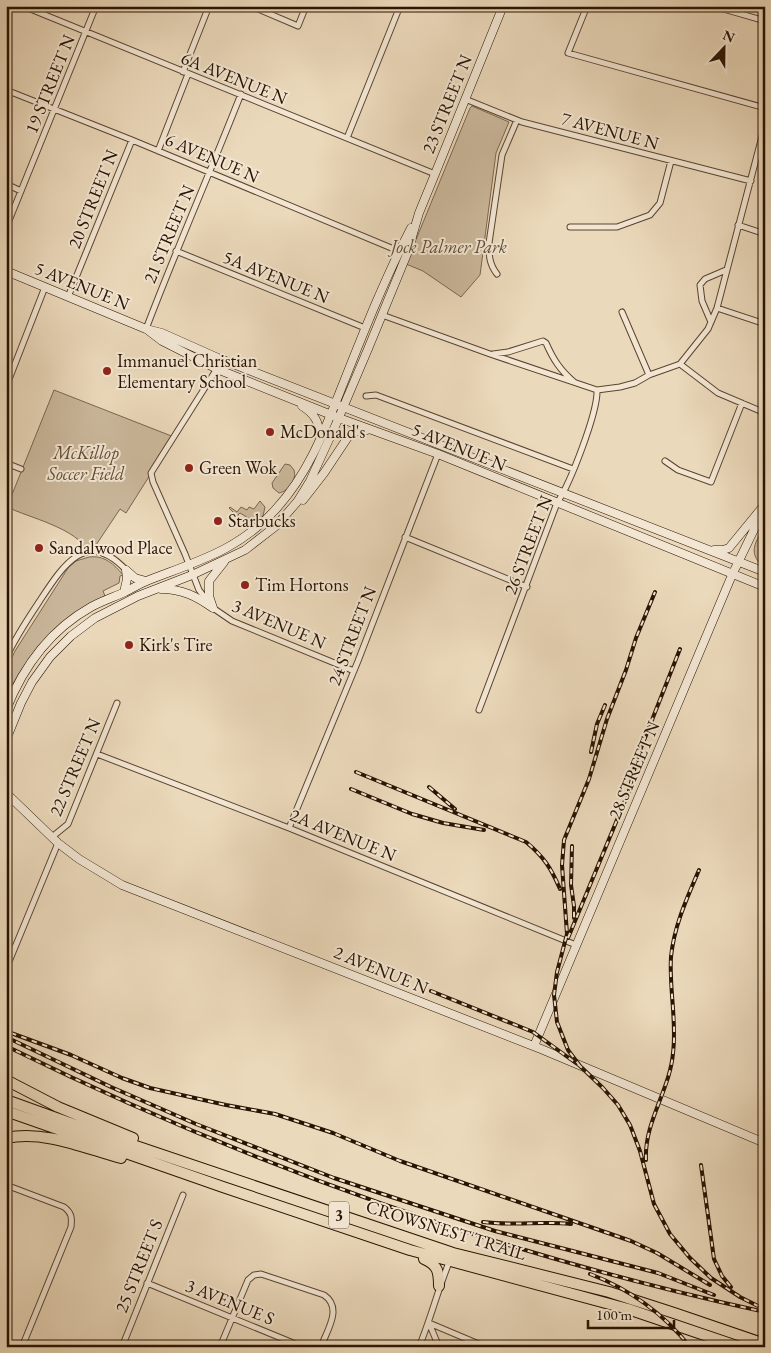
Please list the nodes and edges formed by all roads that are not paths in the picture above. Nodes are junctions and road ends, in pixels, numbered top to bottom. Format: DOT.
graph roads {
  1 [pos="23,6"];
  2 [pos="96,6"];
  3 [pos="209,6"];
  4 [pos="251,6"];
  5 [pos="306,6"];
  6 [pos="400,6"];
  7 [pos="503,6"];
  8 [pos="587,6"];
  9 [pos="713,6"];
  10 [pos="765,21"];
  11 [pos="86,32"];
  12 [pos="185,73"];
  13 [pos="6,90"];
  14 [pos="240,94"];
  15 [pos="465,99"];
  16 [pos="765,108"];
  17 [pos="54,110"];
  18 [pos="517,120"];
  19 [pos="765,126"];
  20 [pos="347,138"];
  21 [pos="132,140"];
  22 [pos="762,146"];
  23 [pos="158,151"];
  24 [pos="671,161"];
  25 [pos="210,173"];
  26 [pos="435,174"];
  27 [pos="750,181"];
  28 [pos="6,184"];
  29 [pos="21,191"];
  30 [pos="738,226"];
  31 [pos="570,227"];
  32 [pos="6,228"];
  33 [pos="765,234"];
  34 [pos="176,251"];
  35 [pos="403,252"];
  36 [pos="726,270"];
  37 [pos="6,271"];
  38 [pos="498,274"];
  39 [pos="45,287"];
  40 [pos="68,296"];
  41 [pos="717,308"];
  42 [pos="622,312"];
  43 [pos="382,315"];
  44 [pos="711,322"];
  45 [pos="765,324"];
  46 [pos="365,328"];
  47 [pos="146,329"];
  48 [pos="490,354"];
  49 [pos="223,359"];
  50 [pos="680,364"];
  51 [pos="217,369"];
  52 [pos="649,375"];
  53 [pos="577,384"];
  54 [pos="6,387"];
  55 [pos="597,390"];
  56 [pos="366,396"];
  57 [pos="292,399"];
  58 [pos="742,403"];
  59 [pos="335,404"];
  60 [pos="344,407"];
  61 [pos="765,412"];
  62 [pos="331,414"];
  63 [pos="339,418"];
  64 [pos="371,430"];
  65 [pos="320,441"];
  66 [pos="438,454"];
  67 [pos="665,461"];
  68 [pos="6,463"];
  69 [pos="21,469"];
  70 [pos="573,469"];
  71 [pos="564,493"];
  72 [pos="557,503"];
  73 [pos="765,503"];
  74 [pos="765,507"];
  75 [pos="290,511"];
  76 [pos="405,537"];
  77 [pos="707,549"];
  78 [pos="226,559"];
  79 [pos="739,561"];
  80 [pos="189,565"];
  81 [pos="126,570"];
  82 [pos="765,572"];
  83 [pos="192,575"];
  84 [pos="732,575"];
  85 [pos="146,581"];
  86 [pos="527,587"];
  87 [pos="765,588"];
  88 [pos="156,589"];
  89 [pos="124,592"];
  90 [pos="214,608"];
  91 [pos="6,658"];
  92 [pos="354,671"];
  93 [pos="117,703"];
  94 [pos="6,710"];
  95 [pos="479,710"];
  96 [pos="6,740"];
  97 [pos="97,754"];
  98 [pos="6,793"];
  99 [pos="6,802"];
  100 [pos="24,810"];
  101 [pos="289,828"];
  102 [pos="55,840"];
  103 [pos="576,944"];
  104 [pos="6,969"];
  105 [pos="534,1046"];
  106 [pos="6,1080"];
  107 [pos="6,1100"];
  108 [pos="6,1111"];
  109 [pos="6,1138"];
  110 [pos="765,1143"];
  111 [pos="227,1176"];
  112 [pos="6,1186"];
  113 [pos="223,1187"];
  114 [pos="183,1195"];
  115 [pos="410,1250"];
  116 [pos="451,1257"];
  117 [pos="147,1283"];
  118 [pos="439,1286"];
  119 [pos="232,1318"];
  120 [pos="429,1323"];
  121 [pos="722,1341"];
  122 [pos="765,1344"];
  123 [pos="22,1347"];
  124 [pos="122,1347"];
  125 [pos="220,1347"];
  126 [pos="303,1347"];
  127 [pos="320,1347"];
  128 [pos="419,1347"];
  129 [pos="439,1347"];
  130 [pos="486,1347"];
  131 [pos="734,1347"];
  132 [pos="740,1347"];
  1 -- 11 [label="street, 6A AVENUE N"];
  2 -- 11 [label="street, 19 STREET N"];
  3 -- 12 [label="street"];
  4 -- 5 [label="street"];
  6 -- 20 [label="street"];
  7 -- 15 [label="main road, 23 STREET N"];
  8 -- 16 [label="street"];
  9 -- 10 [label="street"];
  11 -- 12 [label="street, 6A AVENUE N"];
  11 -- 17 [label="street, 19 STREET N"];
  12 -- 14 [label="street, 6A AVENUE N"];
  12 -- 23 [label="street"];
  13 -- 17 [label="street, 6 AVENUE N"];
  14 -- 20 [label="street, 6A AVENUE N"];
  14 -- 25 [label="street, 21 STREET N"];
  15 -- 18 [label="street, 7 AVENUE N"];
  15 -- 26 [label="main road, 23 STREET N"];
  17 -- 21 [label="street, 6 AVENUE N"];
  17 -- 29 [label="street, 19 STREET N"];
  18 -- 24 [label="street, 7 AVENUE N"];
  18 -- 38 [label="street"];
  19 -- 22 [label="street"];
  20 -- 26 [label="street, 6A AVENUE N"];
  21 -- 23 [label="street, 6 AVENUE N"];
  21 -- 40 [label="street, 20 STREET N"];
  22 -- 27 [label="street"];
  23 -- 25 [label="street, 6 AVENUE N"];
  24 -- 27 [label="street, 7 AVENUE N"];
  24 -- 31 [label="street"];
  25 -- 34 [label="street, 21 STREET N"];
  25 -- 35 [label="street, 6 AVENUE N"];
  26 -- 35 [label="main road, 23 STREET N"];
  27 -- 30 [label="street"];
  28 -- 29 [label="street"];
  29 -- 32 [label="street, 19 STREET N"];
  30 -- 33 [label="street"];
  30 -- 36 [label="street"];
  34 -- 46 [label="street, 5A AVENUE N"];
  34 -- 47 [label="street, 21 STREET N"];
  35 -- 43 [label="main road, 23 STREET N"];
  35 -- 46 [label="main road, 23 STREET N"];
  36 -- 41 [label="street"];
  36 -- 44 [label="street"];
  37 -- 39 [label="main road, 5 AVENUE N"];
  39 -- 40 [label="main road, 5 AVENUE N"];
  39 -- 54 [label="street"];
  40 -- 47 [label="main road, 5 AVENUE N"];
  41 -- 44 [label="street"];
  41 -- 45 [label="street"];
  42 -- 52 [label="street"];
  43 -- 48 [label="street"];
  43 -- 60 [label="main road, 23 STREET N"];
  44 -- 50 [label="street"];
  46 -- 59 [label="main road, 23 STREET N"];
  47 -- 49 [label="main road, 5 AVENUE N"];
  47 -- 51 [label="main road, 5 AVENUE N"];
  48 -- 53 [label="street"];
  48 -- 53 [label="street"];
  49 -- 51 [label="street"];
  49 -- 59 [label="main road, 5 AVENUE N"];
  50 -- 52 [label="street"];
  50 -- 58 [label="street"];
  51 -- 57 [label="main road, 5 AVENUE N"];
  51 -- 80 [label="street, 3 AVENUE N"];
  52 -- 55 [label="street"];
  53 -- 55 [label="street"];
  55 -- 70 [label="street, 26 STREET N"];
  56 -- 70 [label="street, 5 AVENUE N"];
  57 -- 62 [label="main road, 5 AVENUE N"];
  57 -- 65 [label="main road"];
  58 -- 61 [label="street"];
  58 -- 67 [label="street"];
  59 -- 60 [label="main road, 5 AVENUE N"];
  59 -- 62 [label="main road, 23 STREET N"];
  60 -- 63 [label="main road, 23 STREET N"];
  60 -- 71 [label="main road, 5 AVENUE N"];
  62 -- 63 [label="main road, 5 AVENUE N"];
  62 -- 65 [label="main road, 23 STREET N"];
  63 -- 64 [label="main road, 5 AVENUE N"];
  63 -- 75 [label="main road, 23 STREET N"];
  64 -- 66 [label="main road, 5 AVENUE N"];
  64 -- 75 [label="main road"];
  65 -- 80 [label="main road, 23 STREET N"];
  66 -- 72 [label="main road, 5 AVENUE N"];
  66 -- 76 [label="street, 24 STREET N"];
  68 -- 69 [label="street"];
  70 -- 71 [label="street, 26 STREET N"];
  71 -- 72 [label="street, 26 STREET N"];
  71 -- 77 [label="main road, 5 AVENUE N"];
  72 -- 84 [label="main road, 5 AVENUE N"];
  72 -- 86 [label="street, 26 STREET N"];
  73 -- 77 [label="main road"];
  74 -- 79 [label="main road, 28 STREET N"];
  75 -- 78 [label="main road"];
  76 -- 86 [label="street"];
  76 -- 92 [label="street, 24 STREET N"];
  77 -- 79 [label="main road, 5 AVENUE N"];
  78 -- 83 [label="main road"];
  78 -- 90 [label="main road"];
  79 -- 82 [label="main road, 5 AVENUE N"];
  79 -- 84 [label="main road, 28 STREET N"];
  80 -- 83 [label="street, 3 AVENUE N"];
  80 -- 85 [label="main road, 23 STREET N"];
  81 -- 85 [label="main road"];
  81 -- 89 [label="main road"];
  81 -- 91 [label="street"];
  83 -- 88 [label="main road"];
  83 -- 90 [label="street, 3 AVENUE N"];
  84 -- 87 [label="main road, 5 AVENUE N"];
  84 -- 103 [label="main road, 28 STREET N"];
  85 -- 89 [label="main road, 23 STREET N"];
  86 -- 95 [label="street, 26 STREET N"];
  88 -- 90 [label="main road"];
  88 -- 96 [label="main road"];
  89 -- 94 [label="main road, 23 STREET N"];
  90 -- 92 [label="street, 3 AVENUE N"];
  92 -- 101 [label="street, 24 STREET N"];
  93 -- 97 [label="street, 22 STREET N"];
  97 -- 101 [label="street, 2A AVENUE N"];
  97 -- 102 [label="street, 22 STREET N"];
  98 -- 100 [label="main road, 2 AVENUE N"];
  99 -- 100 [label="main road"];
  100 -- 102 [label="main road, 2 AVENUE N"];
  101 -- 103 [label="street, 2A AVENUE N"];
  102 -- 104 [label="street, 22 STREET N"];
  102 -- 105 [label="main road, 2 AVENUE N"];
  103 -- 105 [label="main road, 28 STREET N"];
  105 -- 110 [label="main road, 2 AVENUE N"];
  106 -- 111 [label="highway"];
  107 -- 111 [label="highway, CROWSNEST TRAIL / 3"];
  108 -- 113 [label="highway, CROWSNEST TRAIL / 3"];
  109 -- 113 [label="highway"];
  111 -- 116 [label="highway, CROWSNEST TRAIL / 3"];
  112 -- 123 [label="street"];
  113 -- 115 [label="highway, CROWSNEST TRAIL / 3"];
  114 -- 117 [label="street, 25 STREET S"];
  115 -- 116 [label="highway, CROWSNEST TRAIL / 3"];
  115 -- 118 [label="highway"];
  116 -- 118 [label="street"];
  116 -- 121 [label="highway, CROWSNEST TRAIL / 3"];
  116 -- 122 [label="highway, CROWSNEST TRAIL / 3"];
  117 -- 119 [label="street, 3 AVENUE S"];
  117 -- 124 [label="street, 25 STREET S"];
  118 -- 120 [label="street"];
  119 -- 125 [label="street"];
  119 -- 126 [label="street, 3 AVENUE S"];
  119 -- 127 [label="street"];
  120 -- 128 [label="street"];
  120 -- 129 [label="street"];
  120 -- 130 [label="street"];
  121 -- 131 [label="highway"];
  121 -- 132 [label="highway, CROWSNEST TRAIL / 3"];
}
